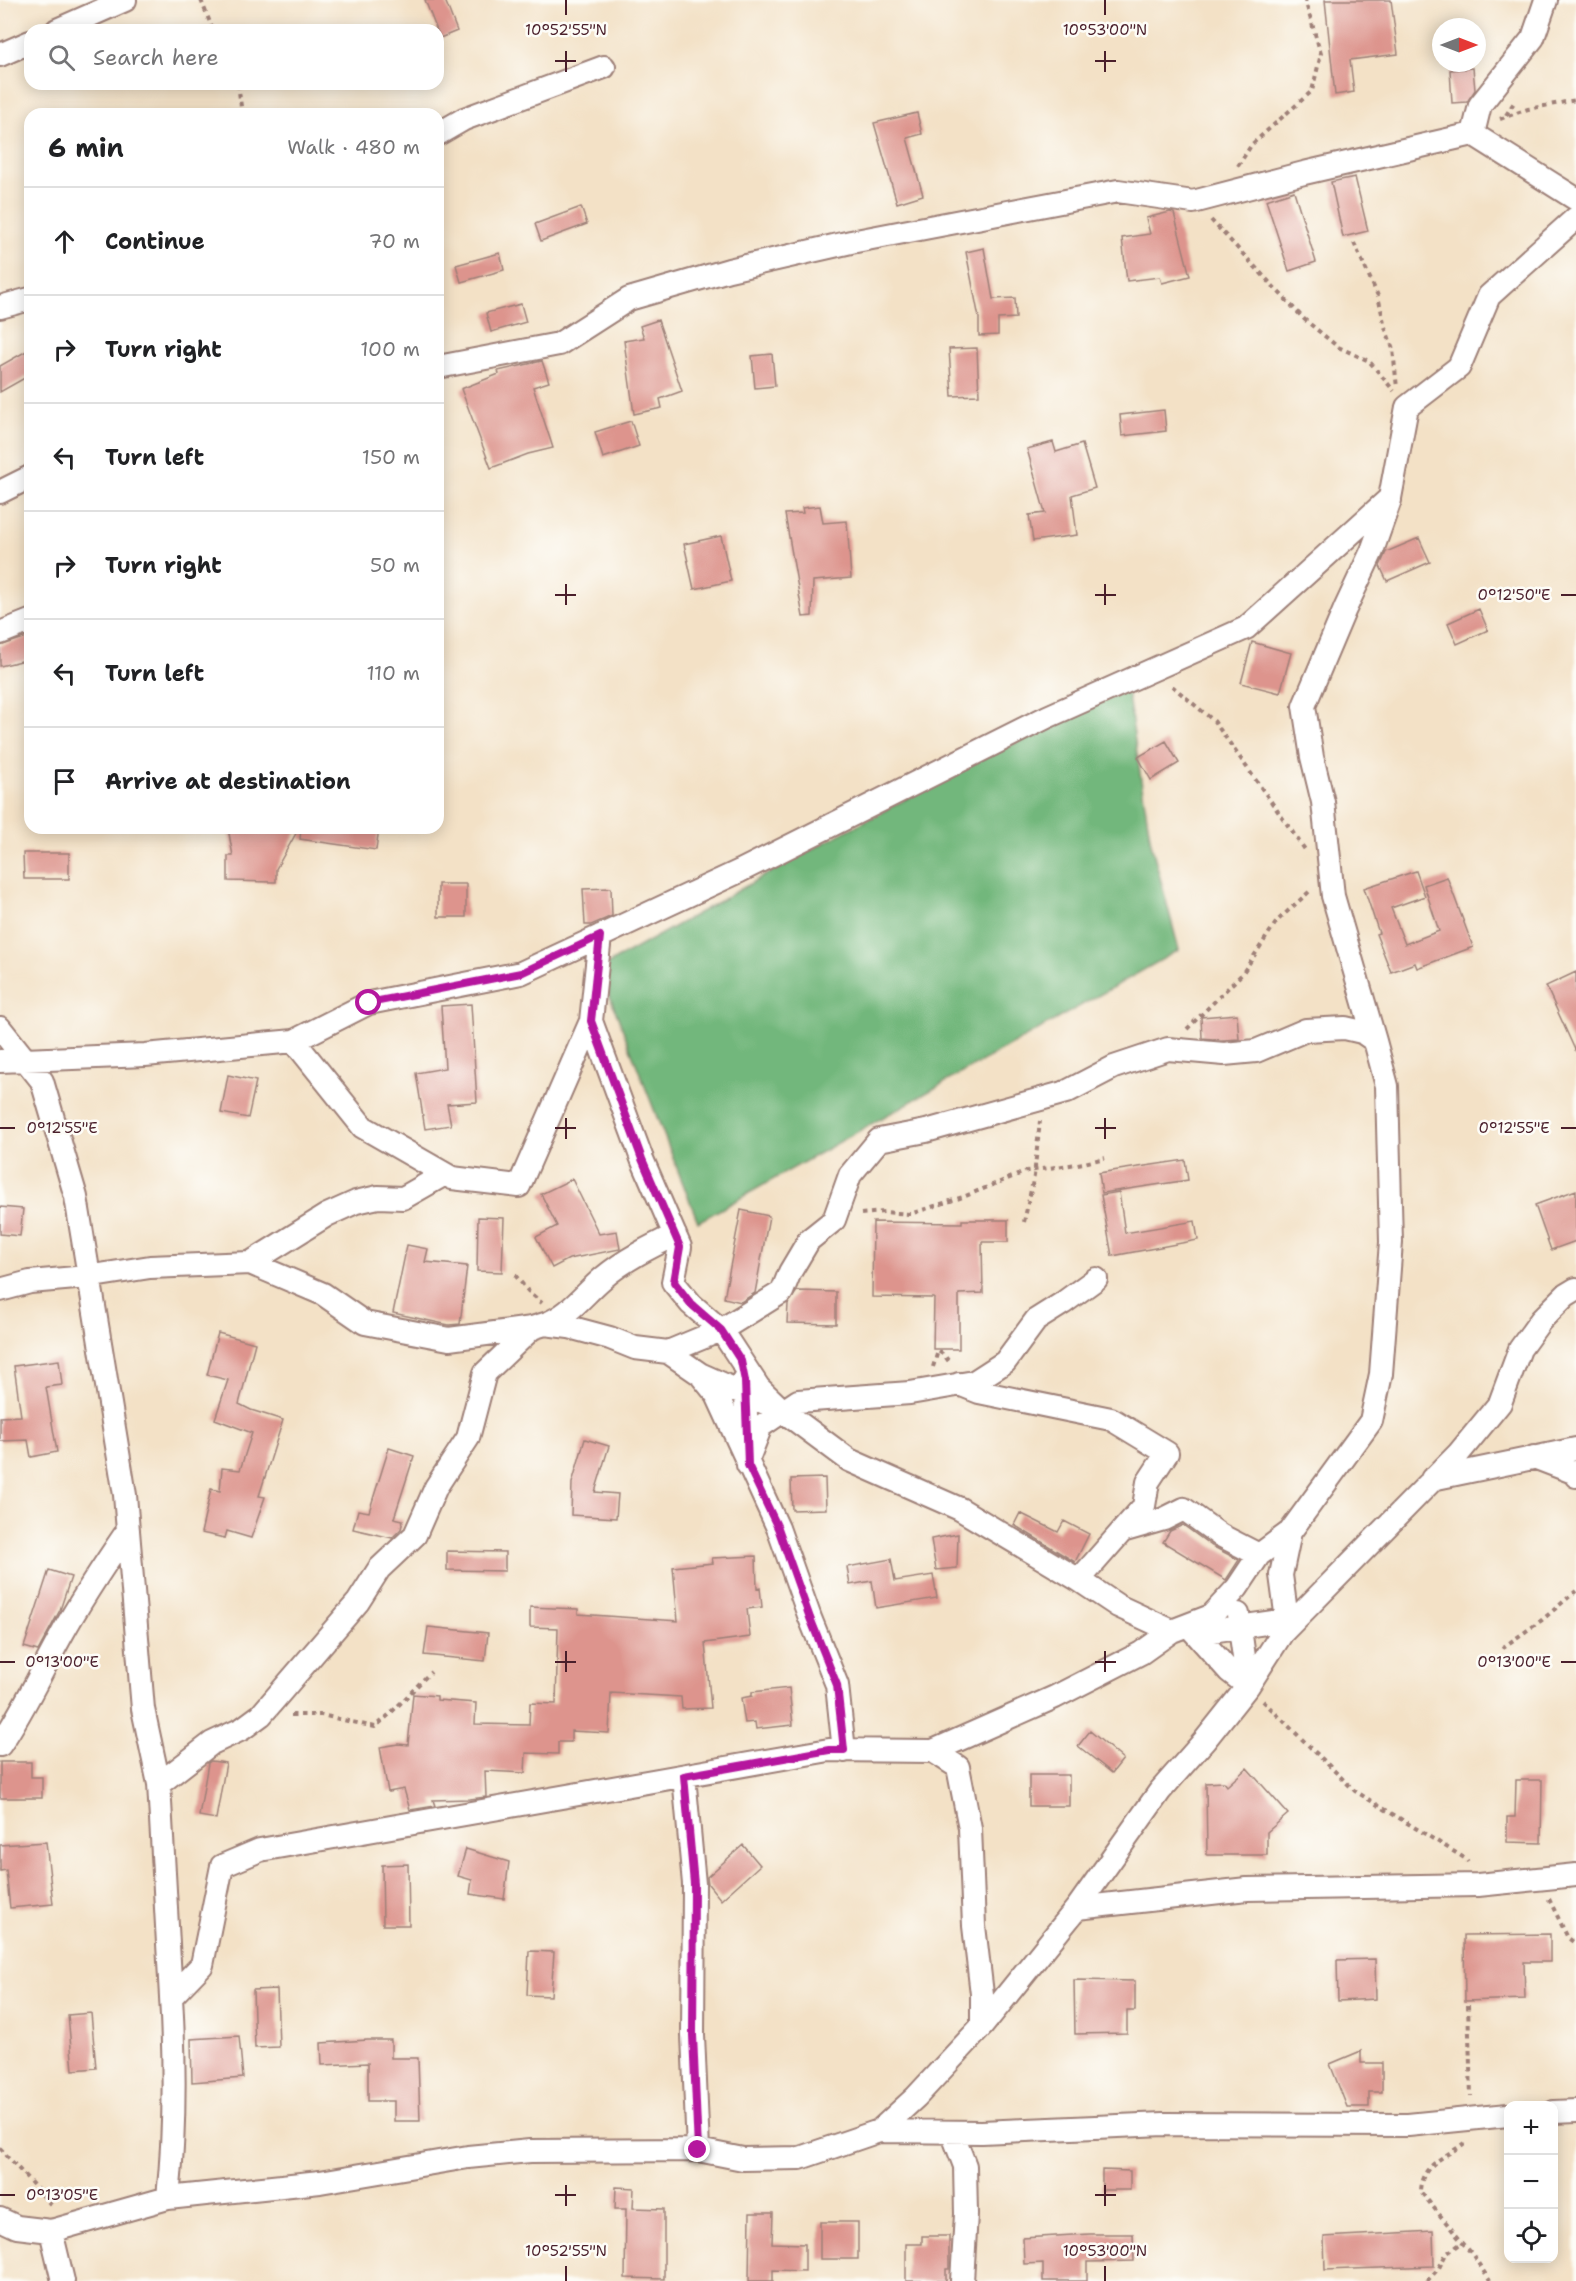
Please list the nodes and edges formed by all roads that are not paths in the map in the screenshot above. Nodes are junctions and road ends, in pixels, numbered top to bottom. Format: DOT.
graph roads {
  1 [pos="125,0"];
  2 [pos="1546,0"];
  3 [pos="71,24"];
  4 [pos="24,45"];
  5 [pos="0,56"];
  6 [pos="604,67"];
  7 [pos="444,131"];
  8 [pos="1473,134"];
  9 [pos="1576,199"];
  10 [pos="1576,218"];
  11 [pos="24,301"];
  12 [pos="0,307"];
  13 [pos="444,366"];
  14 [pos="24,480"];
  15 [pos="0,492"];
  16 [pos="1390,498"];
  17 [pos="24,623"];
  18 [pos="0,633"];
  19 [pos="600,936"];
  20 [pos="591,1021"];
  21 [pos="0,1028"];
  22 [pos="294,1041"];
  23 [pos="1375,1041"];
  24 [pos="26,1060"];
  25 [pos="0,1061"];
  26 [pos="445,1174"];
  27 [pos="675,1235"];
  28 [pos="250,1263"];
  29 [pos="87,1277"];
  30 [pos="1096,1279"];
  31 [pos="1576,1289"];
  32 [pos="0,1290"];
  33 [pos="545,1323"];
  34 [pos="721,1330"];
  35 [pos="668,1352"];
  36 [pos="741,1361"];
  37 [pos="700,1374"];
  38 [pos="960,1384"];
  39 [pos="745,1394"];
  40 [pos="783,1411"];
  41 [pos="1576,1449"];
  42 [pos="1534,1457"];
  43 [pos="748,1462"];
  44 [pos="1576,1476"];
  45 [pos="1432,1479"];
  46 [pos="128,1530"];
  47 [pos="1122,1531"];
  48 [pos="1290,1532"];
  49 [pos="1260,1555"];
  50 [pos="1079,1580"];
  51 [pos="1237,1588"];
  52 [pos="1241,1626"];
  53 [pos="1285,1626"];
  54 [pos="1181,1629"];
  55 [pos="1248,1686"];
  56 [pos="0,1745"];
  57 [pos="844,1750"];
  58 [pos="933,1750"];
  59 [pos="684,1776"];
  60 [pos="159,1784"];
  61 [pos="1576,1875"];
  62 [pos="1077,1908"];
  63 [pos="171,1997"];
  64 [pos="982,2026"];
  65 [pos="1576,2111"];
  66 [pos="1558,2112"];
  67 [pos="1504,2115"];
  68 [pos="879,2131"];
  69 [pos="952,2132"];
  70 [pos="994,2132"];
  71 [pos="698,2150"];
  72 [pos="965,2166"];
  73 [pos="168,2198"];
  74 [pos="6,2226"];
  75 [pos="60,2229"];
  76 [pos="63,2281"];
  77 [pos="962,2281"];
  1 -- 3 [label="street"];
  2 -- 8 [label="street"];
  4 -- 5 [label="street"];
  6 -- 7 [label="street"];
  8 -- 9 [label="street"];
  8 -- 13 [label="street"];
  10 -- 16 [label="street"];
  11 -- 12 [label="street"];
  14 -- 15 [label="street"];
  16 -- 19 [label="street"];
  16 -- 23 [label="street"];
  17 -- 18 [label="street"];
  19 -- 20 [label="street"];
  19 -- 22 [label="street"];
  20 -- 26 [label="street"];
  20 -- 27 [label="street"];
  21 -- 24 [label="street"];
  22 -- 24 [label="street"];
  22 -- 26 [label="street"];
  23 -- 34 [label="street"];
  23 -- 48 [label="street"];
  24 -- 25 [label="street"];
  24 -- 29 [label="street"];
  26 -- 28 [label="street"];
  27 -- 33 [label="street"];
  27 -- 34 [label="street"];
  28 -- 29 [label="street"];
  28 -- 33 [label="street"];
  29 -- 32 [label="street"];
  29 -- 46 [label="street"];
  30 -- 38 [label="street"];
  31 -- 45 [label="street"];
  33 -- 35 [label="street"];
  33 -- 60 [label="street"];
  34 -- 35 [label="street"];
  34 -- 36 [label="street"];
  35 -- 37 [label="street"];
  36 -- 39 [label="street"];
  36 -- 40 [label="street"];
  37 -- 39 [label="street"];
  37 -- 43 [label="street"];
  38 -- 40 [label="street"];
  38 -- 47 [label="street"];
  39 -- 40 [label="street"];
  39 -- 43 [label="street"];
  40 -- 43 [label="street"];
  40 -- 50 [label="street"];
  41 -- 42 [label="street"];
  42 -- 44 [label="street"];
  42 -- 45 [label="street"];
  43 -- 57 [label="street"];
  45 -- 53 [label="street"];
  46 -- 56 [label="street"];
  46 -- 60 [label="street"];
  47 -- 49 [label="street"];
  47 -- 50 [label="street"];
  48 -- 49 [label="street"];
  48 -- 53 [label="street"];
  49 -- 51 [label="street"];
  50 -- 54 [label="street"];
  51 -- 52 [label="street"];
  51 -- 54 [label="street"];
  52 -- 53 [label="street"];
  52 -- 54 [label="street"];
  52 -- 55 [label="street"];
  53 -- 55 [label="street"];
  54 -- 55 [label="street"];
  54 -- 58 [label="street"];
  55 -- 62 [label="street"];
  57 -- 58 [label="street"];
  57 -- 59 [label="street"];
  58 -- 64 [label="street"];
  59 -- 63 [label="street"];
  59 -- 71 [label="street"];
  60 -- 63 [label="street"];
  61 -- 62 [label="street"];
  62 -- 64 [label="street"];
  63 -- 73 [label="street"];
  64 -- 68 [label="street"];
  65 -- 66 [label="street"];
  67 -- 70 [label="street"];
  68 -- 69 [label="street"];
  68 -- 71 [label="street"];
  69 -- 70 [label="street"];
  69 -- 72 [label="street"];
  70 -- 72 [label="street"];
  71 -- 73 [label="street"];
  72 -- 77 [label="street"];
  73 -- 75 [label="street"];
  74 -- 75 [label="street"];
  75 -- 76 [label="street"];
}
